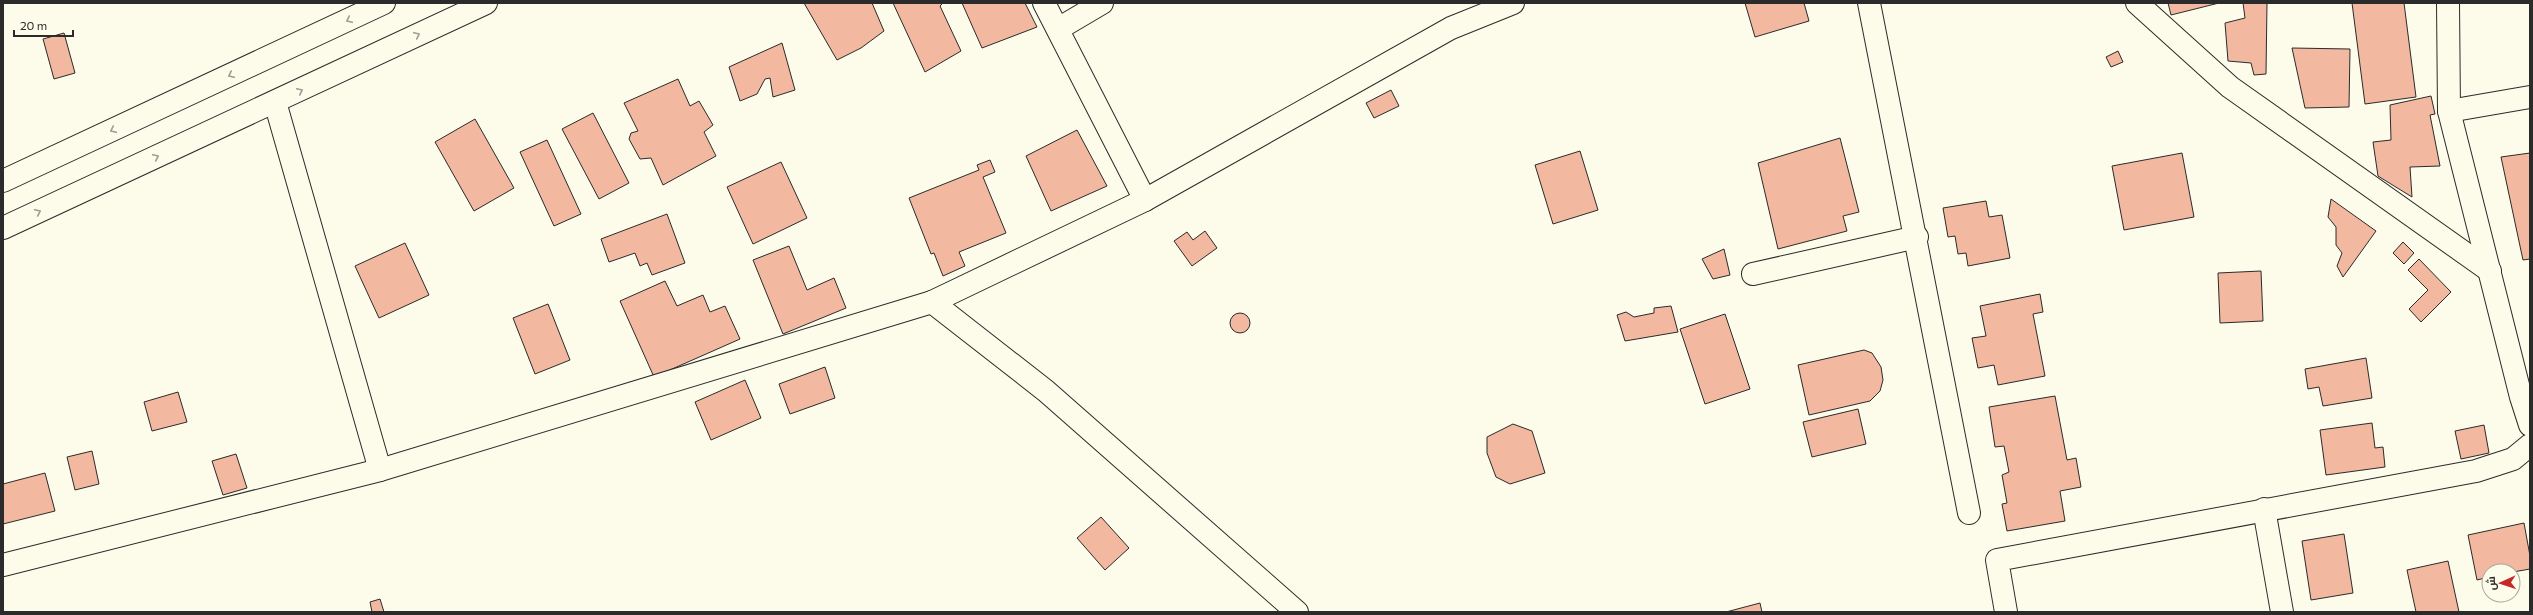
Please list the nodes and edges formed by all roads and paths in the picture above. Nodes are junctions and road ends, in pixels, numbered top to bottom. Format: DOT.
graph roads {
  1 [pos="384,3"];
  2 [pos="486,3"];
  3 [pos="1044,3"];
  4 [pos="1102,3"];
  5 [pos="1513,3"];
  6 [pos="1869,3"];
  7 [pos="2137,3"];
  8 [pos="2448,3"];
  9 [pos="1058,29"];
  10 [pos="2530,97"];
  11 [pos="275,102"];
  12 [pos="2449,111"];
  13 [pos="3,181"];
  14 [pos="1145,200"];
  15 [pos="3,228"];
  16 [pos="1916,237"];
  17 [pos="2490,271"];
  18 [pos="1753,274"];
  19 [pos="932,302"];
  20 [pos="2530,425"];
  21 [pos="2530,445"];
  22 [pos="380,470"];
  23 [pos="2264,509"];
  24 [pos="1969,513"];
  25 [pos="3,565"];
  26 [pos="1297,612"];
  27 [pos="2006,612"];
  28 [pos="2282,612"];
  1 -- 13 [label="main road, one-way"];
  11 -- 2 [label="main road, one-way"];
  3 -- 9 [label="main road"];
  4 -- 9 [label="main road"];
  5 -- 14 [label="main road"];
  6 -- 16 [label="main road"];
  7 -- 17 [label="main road"];
  8 -- 12 [label="main road"];
  9 -- 14 [label="main road"];
  10 -- 12 [label="main road"];
  15 -- 11 [label="main road, one-way"];
  11 -- 22 [label="main road"];
  12 -- 17 [label="main road"];
  14 -- 19 [label="main road"];
  16 -- 18 [label="main road"];
  16 -- 24 [label="main road"];
  17 -- 20 [label="main road"];
  19 -- 22 [label="main road"];
  19 -- 26 [label="main road"];
  21 -- 23 [label="main road"];
  22 -- 25 [label="main road"];
  23 -- 27 [label="main road"];
  23 -- 28 [label="main road"];
}
